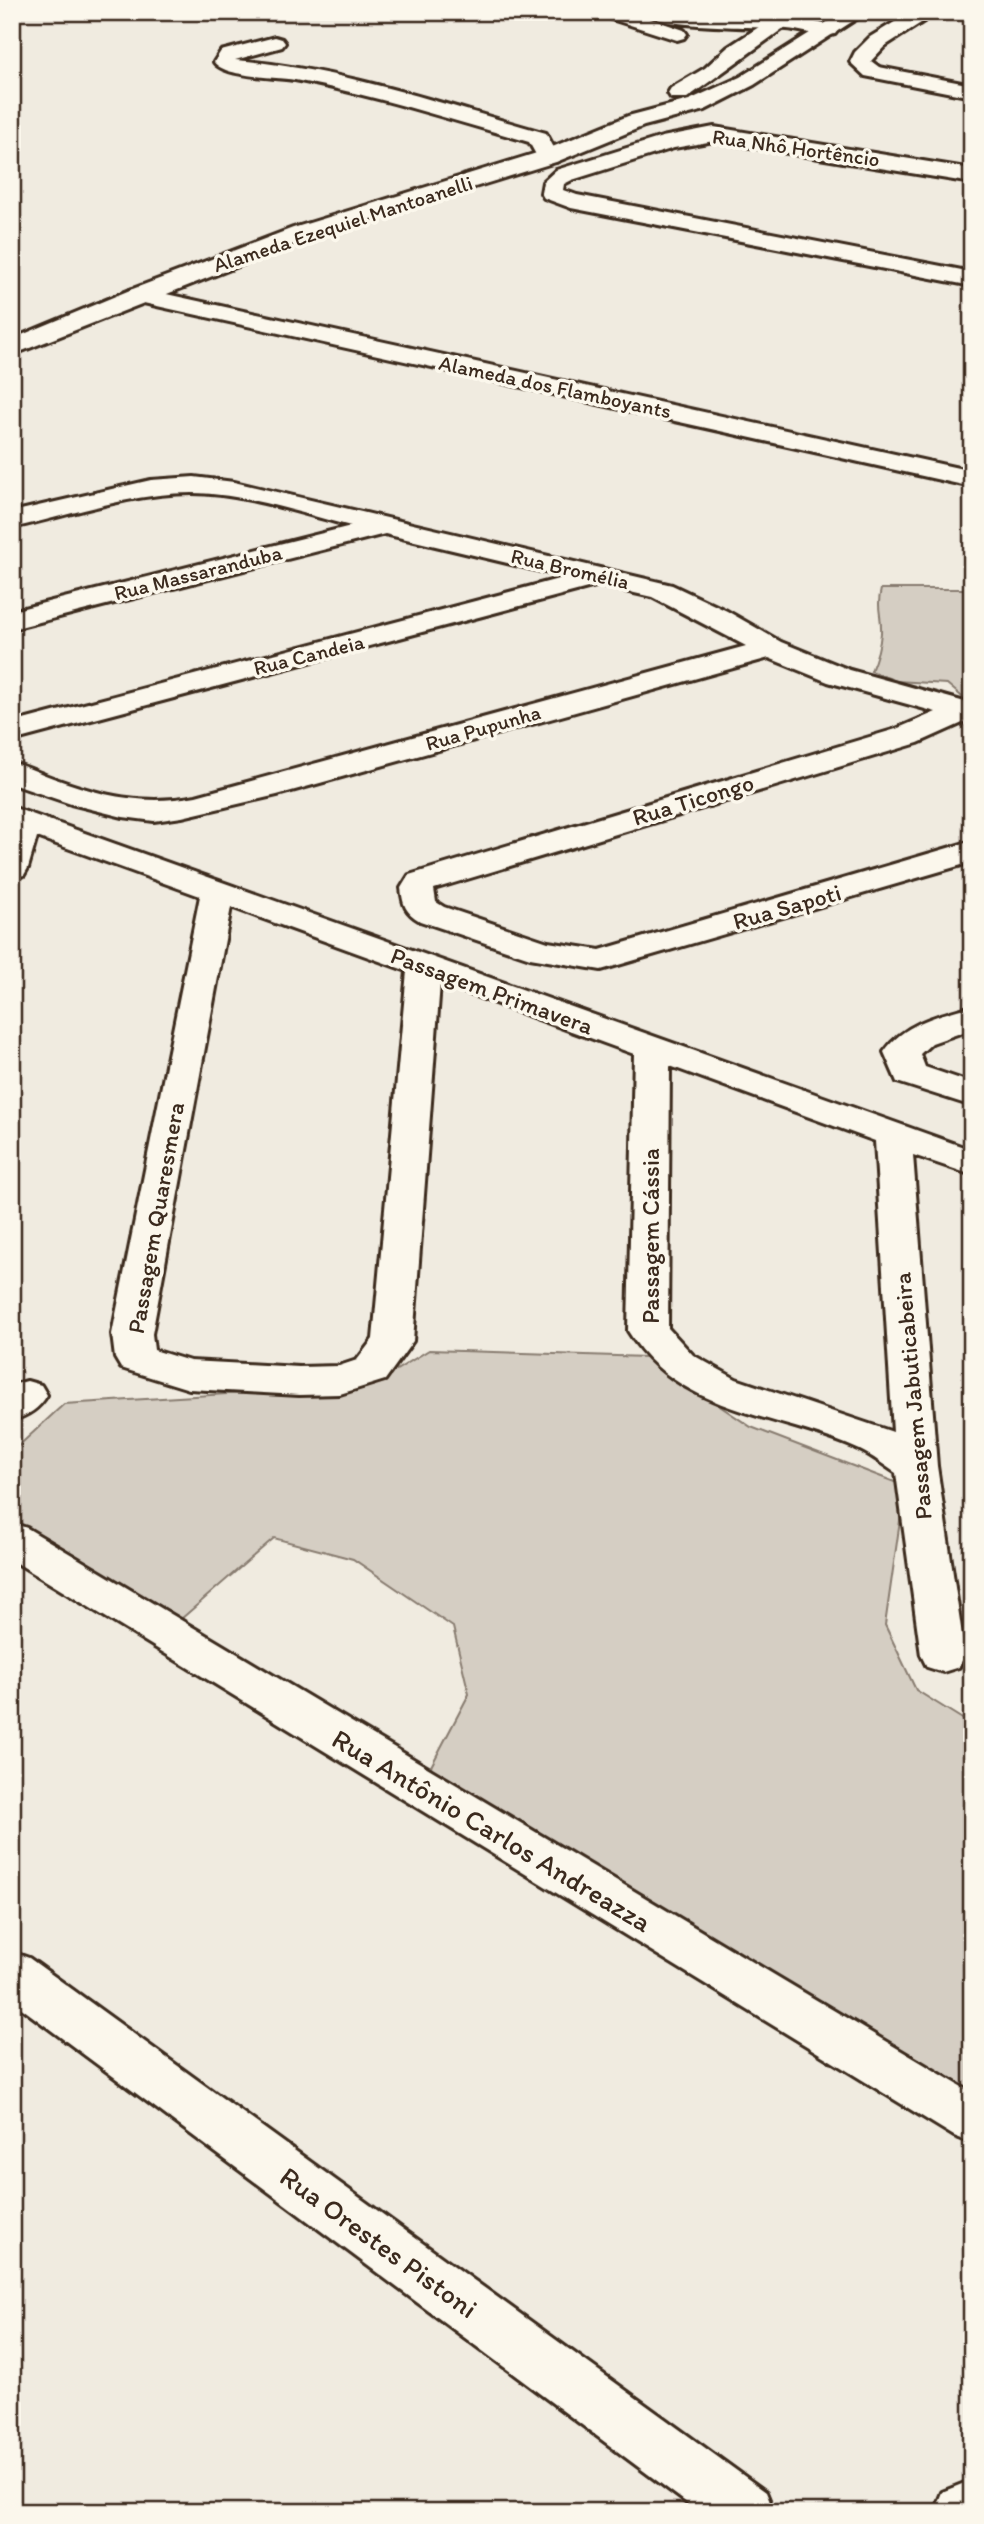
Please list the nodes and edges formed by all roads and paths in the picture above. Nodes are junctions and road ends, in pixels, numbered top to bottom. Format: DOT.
graph roads {
  1 [pos="609,12"];
  2 [pos="653,12"];
  3 [pos="857,12"];
  4 [pos="928,12"];
  5 [pos="788,18"];
  6 [pos="828,30"];
  7 [pos="275,43"];
  8 [pos="735,51"];
  9 [pos="712,72"];
  10 [pos="747,80"];
  11 [pos="972,91"];
  12 [pos="636,121"];
  13 [pos="548,157"];
  14 [pos="972,176"];
  15 [pos="972,279"];
  16 [pos="139,295"];
  17 [pos="12,348"];
  18 [pos="972,479"];
  19 [pos="12,520"];
  20 [pos="384,526"];
  21 [pos="601,575"];
  22 [pos="12,620"];
  23 [pos="771,649"];
  24 [pos="967,712"];
  25 [pos="15,730"];
  26 [pos="12,772"];
  27 [pos="18,819"];
  28 [pos="972,851"];
  29 [pos="12,868"];
  30 [pos="217,892"];
  31 [pos="601,960"];
  32 [pos="424,967"];
  33 [pos="972,1017"];
  34 [pos="652,1048"];
  35 [pos="972,1095"];
  36 [pos="893,1135"];
  37 [pos="972,1163"];
  38 [pos="916,1466"];
  39 [pos="12,1539"];
  40 [pos="943,1655"];
  41 [pos="12,1973"];
  42 [pos="972,2120"];
  43 [pos="972,2508"];
  44 [pos="746,2512"];
  45 [pos="962,2512"];
  1 -- 8 [label="street"];
  2 -- 5 [label="street"];
  3 -- 6 [label="street, Alameda Ezequiel Mantoanelli"];
  4 -- 11 [label="street"];
  5 -- 6 [label="street"];
  5 -- 8 [label="street, Alameda Ezequiel Mantoanelli"];
  6 -- 10 [label="street, Alameda Ezequiel Mantoanelli"];
  7 -- 13 [label="street"];
  8 -- 9 [label="street, Alameda Ezequiel Mantoanelli"];
  9 -- 10 [label="street"];
  9 -- 12 [label="street, Alameda Ezequiel Mantoanelli"];
  10 -- 12 [label="street, Alameda Ezequiel Mantoanelli"];
  12 -- 13 [label="street, Alameda Ezequiel Mantoanelli"];
  13 -- 16 [label="street, Alameda Ezequiel Mantoanelli"];
  14 -- 15 [label="street, Rua Nhô Hortêncio"];
  16 -- 17 [label="street, Alameda Ezequiel Mantoanelli"];
  16 -- 18 [label="street, Alameda dos Flamboyants"];
  19 -- 20 [label="street, Rua Bromélia"];
  20 -- 21 [label="street, Rua Bromélia"];
  20 -- 22 [label="street, Rua Massaranduba"];
  21 -- 23 [label="street, Rua Bromélia"];
  21 -- 25 [label="street, Rua Candeia"];
  23 -- 24 [label="street, Rua Bromélia"];
  23 -- 26 [label="street, Rua Pupunha"];
  24 -- 31 [label="street, Rua Ticongo"];
  27 -- 29 [label="street"];
  27 -- 30 [label="street, Passagem Primavera"];
  28 -- 31 [label="street, Rua Sapoti"];
  30 -- 32 [label="street, Passagem Primavera"];
  30 -- 32 [label="street, Passagem Quaresmera"];
  32 -- 34 [label="street, Passagem Primavera"];
  33 -- 35 [label="street"];
  34 -- 36 [label="street, Passagem Primavera"];
  34 -- 38 [label="street, Passagem Cássia"];
  36 -- 37 [label="street, Passagem Primavera"];
  36 -- 38 [label="street, Passagem Jabuticabeira"];
  38 -- 40 [label="street, Passagem Jabuticabeira"];
  39 -- 42 [label="street, Rua Antônio Carlos Andreazza"];
  41 -- 44 [label="street, Rua Orestes Pistoni"];
  43 -- 45 [label="street"];
}
